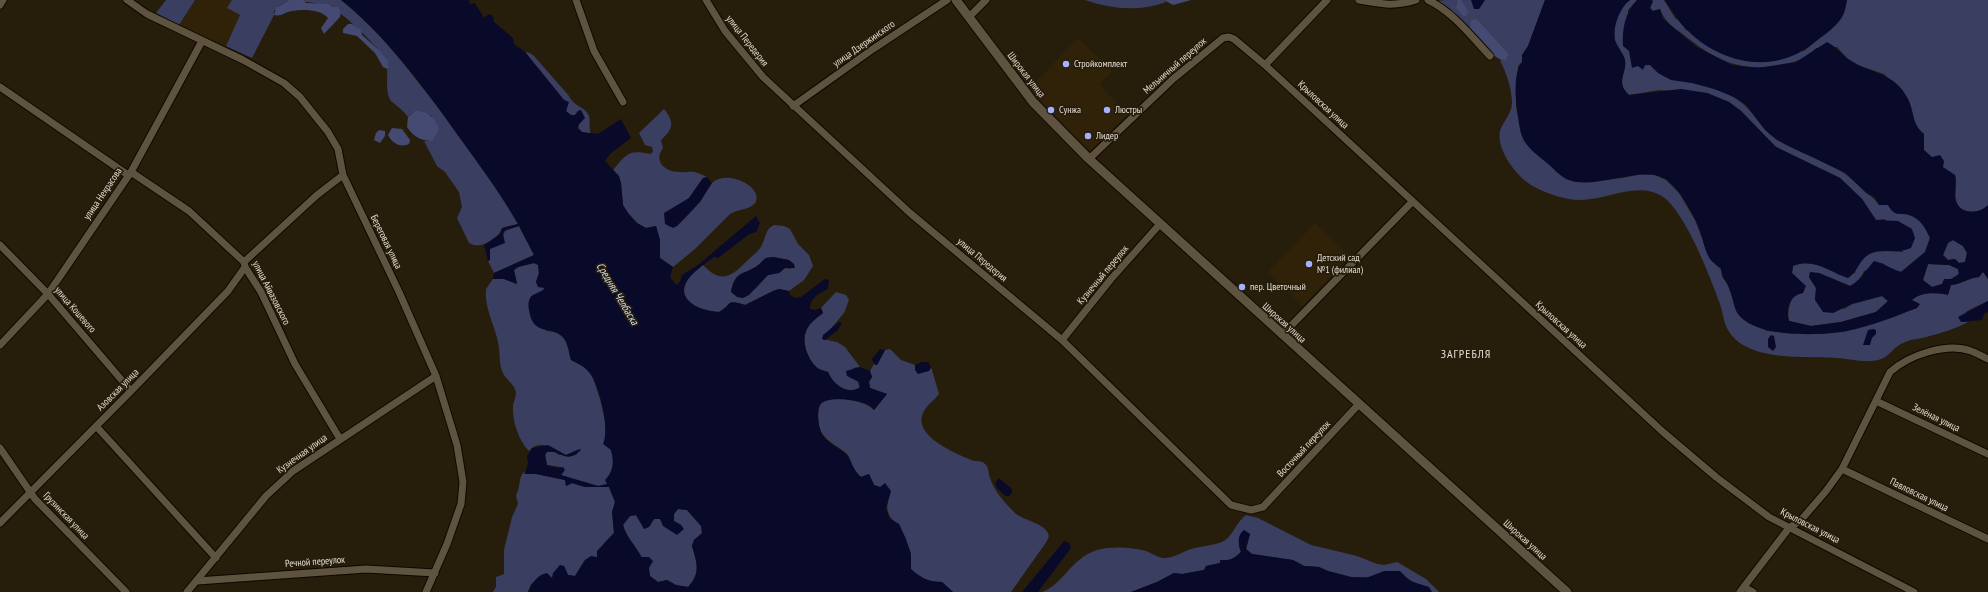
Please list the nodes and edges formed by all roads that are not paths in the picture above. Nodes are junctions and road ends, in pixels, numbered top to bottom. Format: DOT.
graph roads {
  1 [pos="3,0"];
  2 [pos="127,0"];
  3 [pos="576,0"];
  4 [pos="706,0"];
  5 [pos="947,0"];
  6 [pos="956,0"];
  7 [pos="986,0"];
  8 [pos="1327,0"];
  9 [pos="1359,0"];
  10 [pos="1416,0"];
  11 [pos="1428,0"];
  12 [pos="0,5"];
  13 [pos="969,17"];
  14 [pos="1222,38"];
  15 [pos="202,41"];
  16 [pos="1490,56"];
  17 [pos="1265,65"];
  18 [pos="0,87"];
  19 [pos="623,102"];
  20 [pos="793,106"];
  21 [pos="1089,159"];
  22 [pos="129,173"];
  23 [pos="343,175"];
  24 [pos="1412,202"];
  25 [pos="1160,224"];
  26 [pos="0,245"];
  27 [pos="245,265"];
  28 [pos="48,294"];
  29 [pos="1282,335"];
  30 [pos="1062,340"];
  31 [pos="0,345"];
  32 [pos="1988,359"];
  33 [pos="436,376"];
  34 [pos="131,391"];
  35 [pos="1876,400"];
  36 [pos="1359,404"];
  37 [pos="96,426"];
  38 [pos="340,439"];
  39 [pos="0,448"];
  40 [pos="1988,454"];
  41 [pos="1842,469"];
  42 [pos="31,491"];
  43 [pos="1263,507"];
  44 [pos="0,522"];
  45 [pos="1789,528"];
  46 [pos="1988,539"];
  47 [pos="216,558"];
  48 [pos="435,572"];
  49 [pos="197,581"];
  50 [pos="1742,590"];
  51 [pos="126,592"];
  52 [pos="187,592"];
  53 [pos="426,592"];
  54 [pos="1567,592"];
  55 [pos="1753,592"];
  56 [pos="1914,592"];
  1 -- 12 [label="street"];
  2 -- 15 [label="street, Береговая улица"];
  3 -- 19 [label="street"];
  4 -- 20 [label="street, улица Передерия"];
  5 -- 20 [label="street, улица Дзержинского"];
  6 -- 13 [label="street, Широкая улица"];
  7 -- 13 [label="street"];
  8 -- 17 [label="street"];
  9 -- 10 [label="street"];
  11 -- 16 [label="street"];
  13 -- 21 [label="street, Широкая улица"];
  14 -- 17 [label="street, Крыловская улица"];
  14 -- 21 [label="street, Мельничный переулок"];
  15 -- 22 [label="street, улица Некрасова"];
  15 -- 23 [label="street, Береговая улица"];
  17 -- 24 [label="street, Крыловская улица"];
  18 -- 22 [label="street, улица Айвазовского"];
  20 -- 30 [label="street, улица Передерия"];
  21 -- 25 [label="street, Широкая улица"];
  22 -- 27 [label="street, улица Айвазовского"];
  22 -- 28 [label="street, улица Некрасова"];
  23 -- 27 [label="street, Азовская улица"];
  23 -- 33 [label="street, Береговая улица"];
  24 -- 29 [label="street"];
  24 -- 45 [label="street, Крыловская улица"];
  25 -- 29 [label="street, Широкая улица"];
  25 -- 30 [label="street, Кузнечный переулок"];
  26 -- 28 [label="street, улица Кошевого"];
  27 -- 34 [label="street, Азовская улица"];
  27 -- 38 [label="street, улица Айвазовского"];
  28 -- 31 [label="street, улица Некрасова"];
  28 -- 34 [label="street, улица Кошевого"];
  29 -- 36 [label="street, Широкая улица"];
  30 -- 43 [label="street, улица Передерия"];
  32 -- 35 [label="street"];
  33 -- 38 [label="street, Кузнечная улица"];
  33 -- 48 [label="street, Береговая улица"];
  34 -- 37 [label="street, Азовская улица"];
  35 -- 40 [label="street, Зелёная улица"];
  35 -- 41 [label="street"];
  36 -- 43 [label="street, Восточный переулок"];
  36 -- 54 [label="street, Широкая улица"];
  37 -- 42 [label="street, Азовская улица"];
  37 -- 47 [label="street"];
  38 -- 47 [label="street, Кузнечная улица"];
  39 -- 42 [label="street, Грузинская улица"];
  41 -- 45 [label="street"];
  41 -- 46 [label="street, Павловская улица"];
  42 -- 44 [label="street, Азовская улица"];
  42 -- 51 [label="street, Грузинская улица"];
  45 -- 50 [label="street"];
  45 -- 56 [label="street, Крыловская улица"];
  47 -- 49 [label="street, Кузнечная улица"];
  48 -- 49 [label="street, Речной переулок"];
  48 -- 53 [label="street, Береговая улица"];
  49 -- 52 [label="street, Кузнечная улица"];
  50 -- 55 [label="street"];
}
